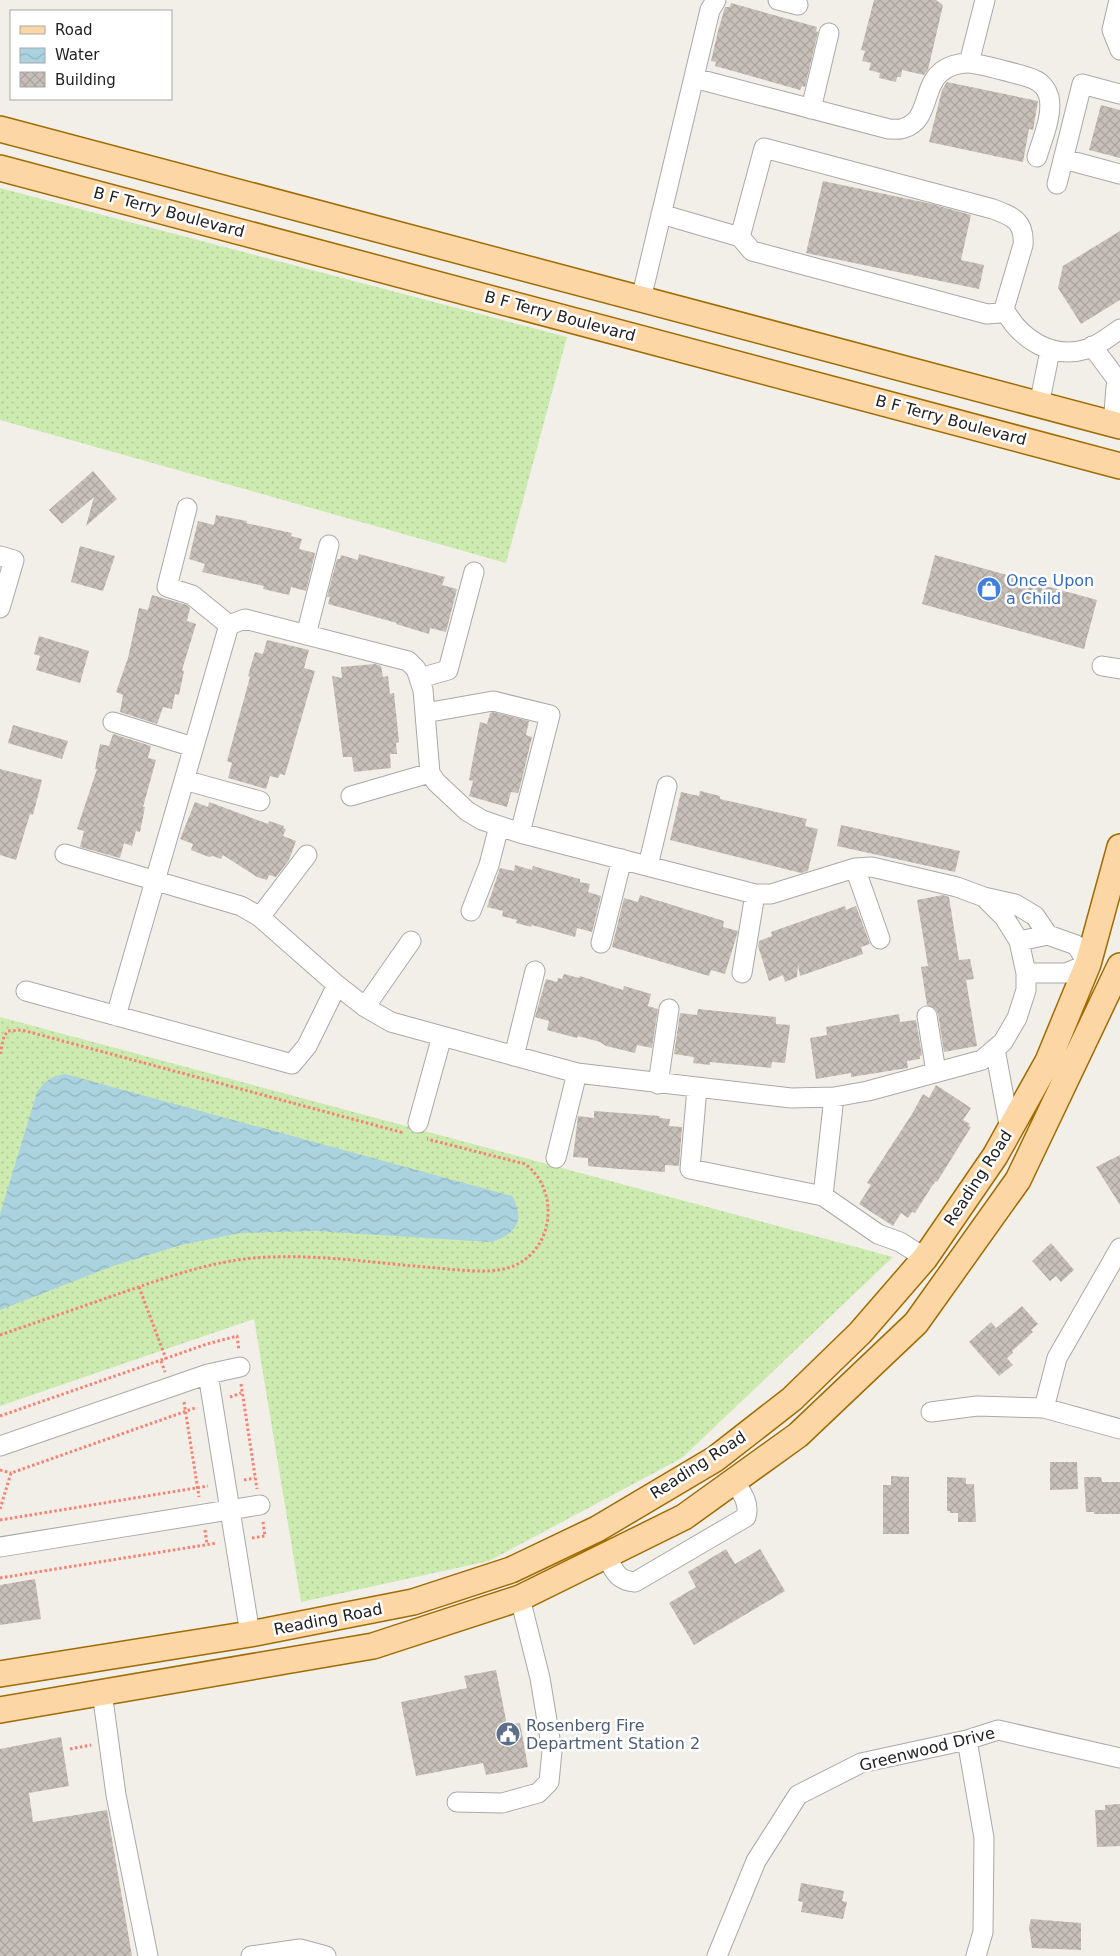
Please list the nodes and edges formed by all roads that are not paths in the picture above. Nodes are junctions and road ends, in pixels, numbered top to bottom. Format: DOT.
graph roads {
  1 [pos="716,0"];
  2 [pos="778,0"];
  3 [pos="985,0"];
  4 [pos="1119,0"];
  5 [pos="798,5"];
  6 [pos="829,34"];
  7 [pos="1120,50"];
  8 [pos="969,63"];
  9 [pos="694,78"];
  10 [pos="1120,94"];
  11 [pos="811,109"];
  12 [pos="0,129"];
  13 [pos="1037,157"];
  14 [pos="1064,160"];
  15 [pos="0,168"];
  16 [pos="1120,174"];
  17 [pos="1058,184"];
  18 [pos="661,214"];
  19 [pos="740,237"];
  20 [pos="641,299"];
  21 [pos="1004,308"];
  22 [pos="1120,329"];
  23 [pos="1092,346"];
  24 [pos="1050,351"];
  25 [pos="1119,380"];
  26 [pos="1039,405"];
  27 [pos="1116,425"];
  28 [pos="1120,466"];
  29 [pos="187,508"];
  30 [pos="329,545"];
  31 [pos="7,558"];
  32 [pos="474,572"];
  33 [pos="0,608"];
  34 [pos="229,625"];
  35 [pos="306,635"];
  36 [pos="420,678"];
  37 [pos="425,714"];
  38 [pos="114,722"];
  39 [pos="193,747"];
  40 [pos="430,773"];
  41 [pos="184,780"];
  42 [pos="667,786"];
  43 [pos="351,796"];
  44 [pos="260,801"];
  45 [pos="499,826"];
  46 [pos="520,833"];
  47 [pos="1120,847"];
  48 [pos="66,854"];
  49 [pos="307,855"];
  50 [pos="622,859"];
  51 [pos="648,866"];
  52 [pos="855,868"];
  53 [pos="155,880"];
  54 [pos="755,894"];
  55 [pos="984,897"];
  56 [pos="471,911"];
  57 [pos="260,917"];
  58 [pos="1048,935"];
  59 [pos="880,939"];
  60 [pos="411,941"];
  61 [pos="1019,941"];
  62 [pos="602,942"];
  63 [pos="1088,964"];
  64 [pos="1119,970"];
  65 [pos="535,971"];
  66 [pos="742,973"];
  67 [pos="1026,973"];
  68 [pos="337,985"];
  69 [pos="26,991"];
  70 [pos="365,1007"];
  71 [pos="669,1009"];
  72 [pos="116,1016"];
  73 [pos="927,1016"];
  74 [pos="442,1036"];
  75 [pos="994,1049"];
  76 [pos="514,1056"];
  77 [pos="936,1072"];
  78 [pos="577,1073"];
  79 [pos="658,1084"];
  80 [pos="697,1088"];
  81 [pos="834,1097"];
  82 [pos="1010,1130"];
  83 [pos="417,1132"];
  84 [pos="556,1158"];
  85 [pos="823,1196"];
  86 [pos="1120,1248"];
  87 [pos="925,1258"];
  88 [pos="240,1367"];
  89 [pos="208,1374"];
  90 [pos="1044,1408"];
  91 [pos="932,1412"];
  92 [pos="1120,1429"];
  93 [pos="0,1446"];
  94 [pos="734,1481"];
  95 [pos="260,1505"];
  96 [pos="230,1510"];
  97 [pos="606,1523"];
  98 [pos="0,1547"];
  99 [pos="613,1552"];
  100 [pos="520,1598"];
  101 [pos="250,1634"];
  102 [pos="256,1665"];
  103 [pos="0,1674"];
  104 [pos="102,1692"];
  105 [pos="0,1710"];
  106 [pos="967,1740"];
  107 [pos="1120,1758"];
  108 [pos="457,1802"];
  109 [pos="148,1956"];
  110 [pos="251,1956"];
  111 [pos="326,1956"];
  112 [pos="717,1956"];
  113 [pos="976,1956"];
  1 -- 9 [label="street"];
  2 -- 5 [label="street"];
  3 -- 8 [label="street"];
  4 -- 7 [label="street"];
  6 -- 11 [label="street"];
  8 -- 11 [label="street"];
  8 -- 13 [label="street"];
  9 -- 11 [label="street"];
  9 -- 18 [label="street"];
  10 -- 14 [label="street"];
  12 -- 20 [label="main road"];
  14 -- 16 [label="street"];
  14 -- 17 [label="street"];
  15 -- 28 [label="main road, B F Terry Boulevard"];
  18 -- 19 [label="street"];
  18 -- 20 [label="street"];
  19 -- 21 [label="street"];
  19 -- 21 [label="street"];
  20 -- 26 [label="main road"];
  21 -- 24 [label="street"];
  22 -- 23 [label="street"];
  23 -- 24 [label="street"];
  23 -- 25 [label="street"];
  24 -- 26 [label="street"];
  25 -- 27 [label="street"];
  26 -- 27 [label="main road"];
  29 -- 34 [label="street"];
  30 -- 35 [label="street"];
  31 -- 33 [label="street"];
  32 -- 36 [label="street"];
  34 -- 35 [label="street"];
  34 -- 39 [label="street"];
  35 -- 36 [label="street"];
  36 -- 37 [label="street"];
  37 -- 40 [label="street"];
  37 -- 46 [label="street"];
  38 -- 39 [label="street"];
  39 -- 41 [label="street"];
  40 -- 43 [label="street"];
  40 -- 45 [label="street"];
  41 -- 44 [label="street"];
  41 -- 53 [label="street"];
  42 -- 51 [label="street"];
  45 -- 46 [label="street"];
  45 -- 56 [label="street"];
  46 -- 50 [label="street"];
  47 -- 63 [label="main road, Reading Road"];
  48 -- 53 [label="street"];
  49 -- 57 [label="street"];
  50 -- 51 [label="street"];
  50 -- 62 [label="street"];
  51 -- 54 [label="street"];
  52 -- 54 [label="street"];
  52 -- 55 [label="street"];
  52 -- 59 [label="street"];
  53 -- 57 [label="street"];
  53 -- 72 [label="street"];
  54 -- 66 [label="street"];
  55 -- 58 [label="street"];
  55 -- 61 [label="street"];
  57 -- 68 [label="street"];
  58 -- 61 [label="street"];
  58 -- 63 [label="street"];
  60 -- 70 [label="street"];
  61 -- 67 [label="street"];
  63 -- 64 [label="street"];
  63 -- 67 [label="street"];
  63 -- 82 [label="main road, Reading Road"];
  64 -- 94 [label="main road, Reading Road"];
  65 -- 76 [label="street"];
  67 -- 75 [label="street"];
  68 -- 70 [label="street"];
  68 -- 72 [label="street"];
  69 -- 72 [label="street"];
  70 -- 74 [label="street"];
  71 -- 79 [label="street"];
  73 -- 77 [label="street"];
  74 -- 76 [label="street"];
  74 -- 83 [label="street"];
  75 -- 77 [label="street"];
  75 -- 82 [label="street"];
  76 -- 78 [label="street"];
  77 -- 81 [label="street"];
  78 -- 79 [label="street"];
  78 -- 84 [label="street"];
  79 -- 80 [label="street"];
  80 -- 81 [label="street"];
  80 -- 85 [label="street"];
  81 -- 85 [label="street"];
  82 -- 87 [label="main road, Reading Road"];
  85 -- 87 [label="street"];
  86 -- 90 [label="street"];
  87 -- 97 [label="main road, Reading Road"];
  88 -- 89 [label="street"];
  89 -- 93 [label="street"];
  89 -- 96 [label="street"];
  90 -- 91 [label="street"];
  90 -- 92 [label="street"];
  94 -- 99 [label="main road, Reading Road"];
  94 -- 99 [label="street"];
  95 -- 96 [label="street"];
  96 -- 98 [label="street"];
  96 -- 101 [label="street"];
  97 -- 99 [label="street"];
  97 -- 101 [label="main road, Reading Road"];
  99 -- 100 [label="main road, Reading Road"];
  100 -- 102 [label="main road, Reading Road"];
  100 -- 108 [label="street"];
  101 -- 102 [label="main road"];
  101 -- 103 [label="main road, Reading Road"];
  102 -- 104 [label="main road, Reading Road"];
  104 -- 105 [label="main road, Reading Road"];
  104 -- 109 [label="street"];
  106 -- 107 [label="street, Greenwood Drive"];
  106 -- 112 [label="street, Greenwood Drive"];
  106 -- 113 [label="street"];
  110 -- 111 [label="street"];
}
